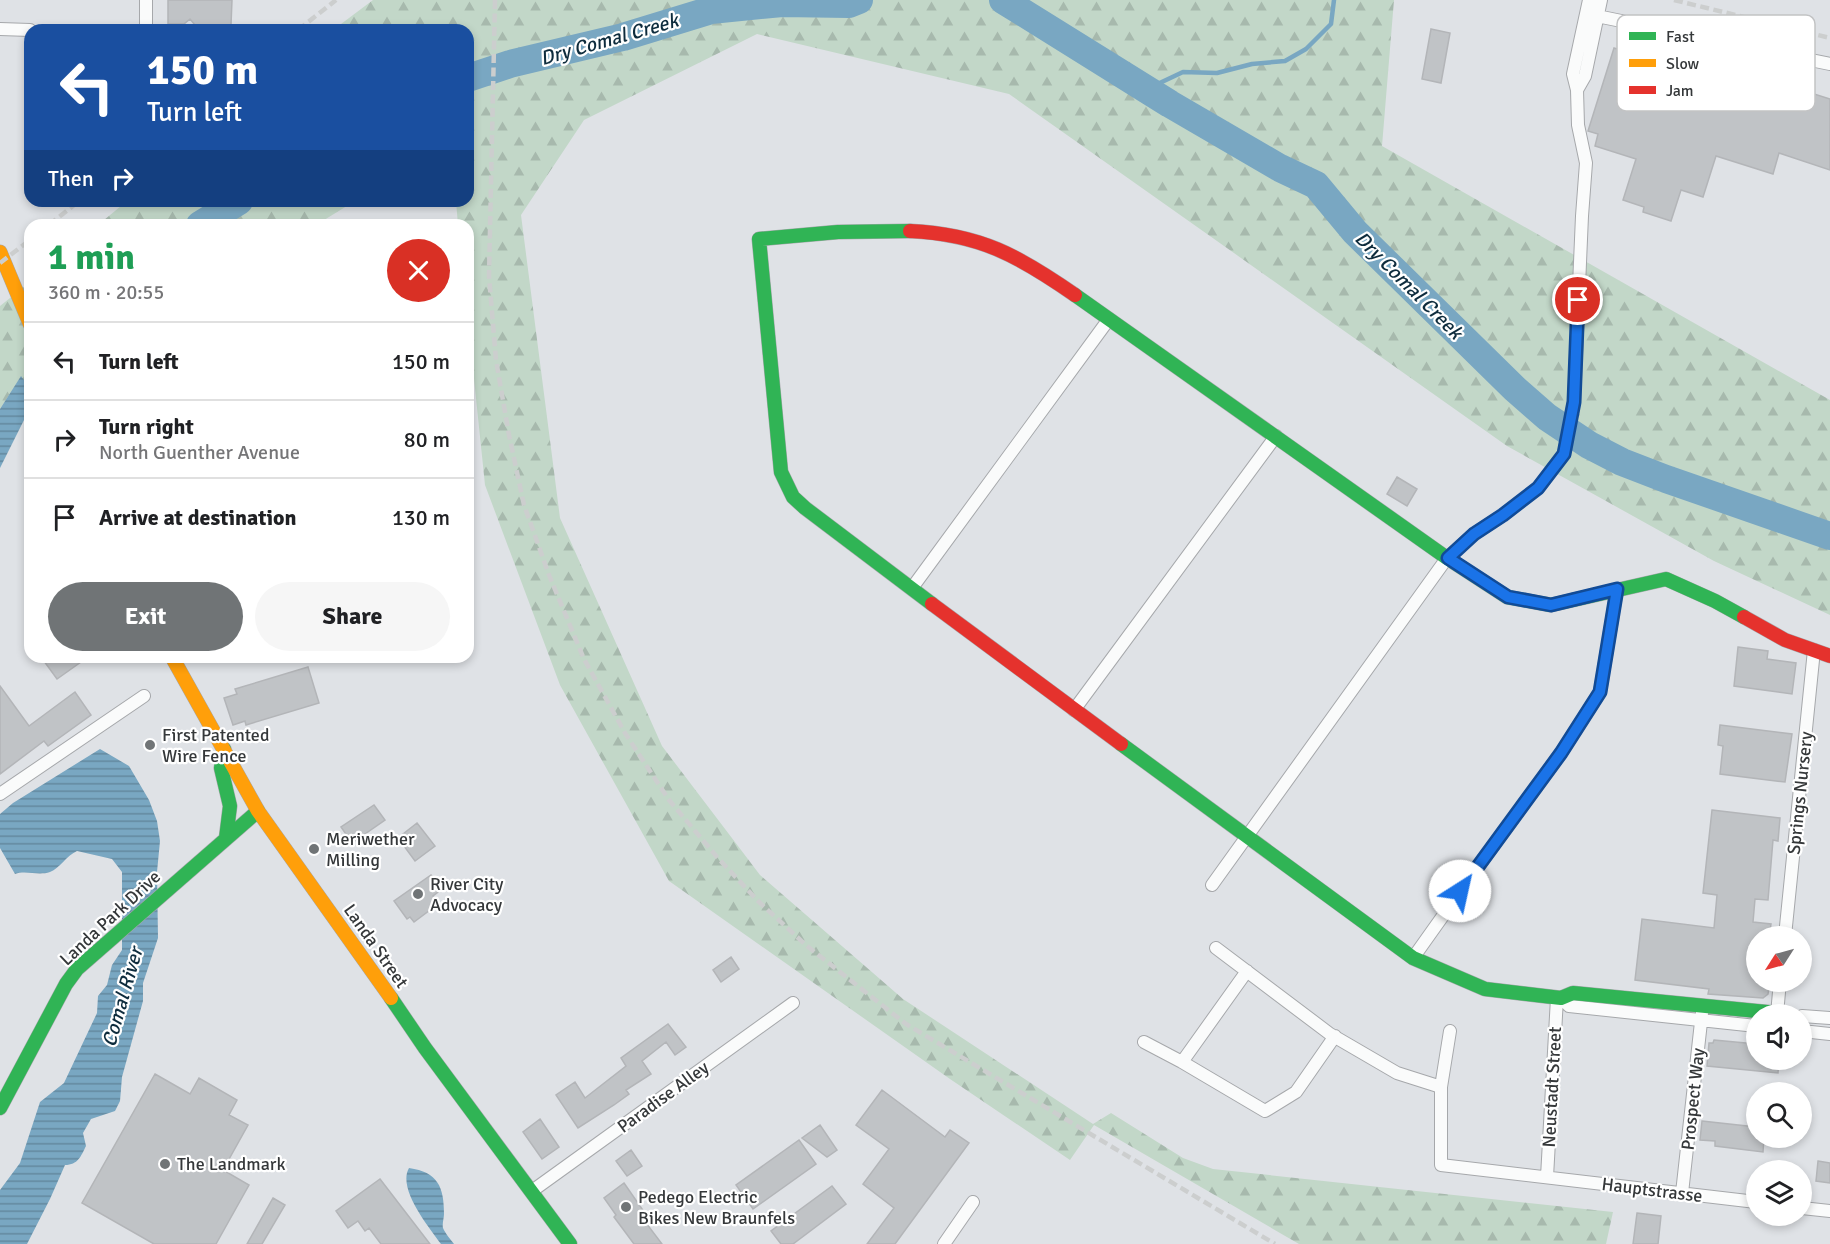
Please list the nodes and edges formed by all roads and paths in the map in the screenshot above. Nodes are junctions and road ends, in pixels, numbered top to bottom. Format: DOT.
graph roads {
  1 [pos="146,0"];
  2 [pos="1588,0"];
  3 [pos="1601,0"];
  4 [pos="1597,16"];
  5 [pos="1617,20"];
  6 [pos="146,24"];
  7 [pos="0,29"];
  8 [pos="24,30"];
  9 [pos="1815,61"];
  10 [pos="1830,64"];
  11 [pos="1577,90"];
  12 [pos="0,252"];
  13 [pos="24,309"];
  14 [pos="1109,319"];
  15 [pos="1276,436"];
  16 [pos="1448,558"];
  17 [pos="912,588"];
  18 [pos="1617,589"];
  19 [pos="1814,650"];
  20 [pos="1830,656"];
  21 [pos="175,663"];
  22 [pos="144,696"];
  23 [pos="1074,710"];
  24 [pos="224,749"];
  25 [pos="0,794"];
  26 [pos="258,811"];
  27 [pos="1248,836"];
  28 [pos="226,838"];
  29 [pos="1212,885"];
  30 [pos="1786,926"];
  31 [pos="1216,948"];
  32 [pos="1413,958"];
  33 [pos="1248,971"];
  34 [pos="1559,998"];
  35 [pos="793,1003"];
  36 [pos="1703,1005"];
  37 [pos="1746,1010"];
  38 [pos="1812,1017"];
  39 [pos="1830,1018"];
  40 [pos="1701,1020"];
  41 [pos="1746,1025"];
  42 [pos="1812,1031"];
  43 [pos="1450,1032"];
  44 [pos="1830,1034"];
  45 [pos="1335,1036"];
  46 [pos="1144,1042"];
  47 [pos="1182,1062"];
  48 [pos="1442,1087"];
  49 [pos="0,1108"];
  50 [pos="1547,1177"];
  51 [pos="532,1191"];
  52 [pos="1682,1193"];
  53 [pos="1746,1201"];
  54 [pos="973,1202"];
  55 [pos="1812,1209"];
  56 [pos="1830,1211"];
  57 [pos="570,1244"];
  58 [pos="944,1244"];
  1 -- 6 [label="street"];
  2 -- 11 [label="street"];
  3 -- 4 [label="street"];
  4 -- 5 [label="street"];
  4 -- 11 [label="street"];
  7 -- 8 [label="street"];
  9 -- 10 [label="street"];
  11 -- 16 [label="street"];
  12 -- 13 [label="street"];
  14 -- 15 [label="street"];
  14 -- 17 [label="street"];
  14 -- 17 [label="street"];
  15 -- 16 [label="street"];
  15 -- 23 [label="street"];
  16 -- 18 [label="street"];
  16 -- 27 [label="street"];
  17 -- 23 [label="street"];
  18 -- 19 [label="street"];
  18 -- 32 [label="street"];
  19 -- 20 [label="street"];
  19 -- 30 [label="street, Springs Nursery"];
  21 -- 24 [label="street, Landa Street"];
  22 -- 25 [label="street"];
  23 -- 27 [label="street"];
  24 -- 26 [label="street, Landa Street"];
  24 -- 28 [label="street"];
  26 -- 28 [label="street, Landa Park Drive"];
  26 -- 51 [label="street, Landa Street"];
  27 -- 29 [label="street"];
  27 -- 32 [label="street"];
  28 -- 49 [label="street, Landa Park Drive"];
  31 -- 33 [label="street"];
  32 -- 34 [label="street"];
  33 -- 45 [label="street"];
  33 -- 47 [label="street"];
  34 -- 36 [label="street"];
  34 -- 40 [label="street"];
  34 -- 50 [label="street, Neustadt Street"];
  35 -- 51 [label="street, Paradise Alley"];
  36 -- 37 [label="street"];
  36 -- 40 [label="street, Prospect Way"];
  38 -- 39 [label="street"];
  40 -- 41 [label="street"];
  40 -- 52 [label="street, Prospect Way"];
  42 -- 44 [label="street"];
  43 -- 48 [label="street"];
  45 -- 47 [label="street"];
  45 -- 48 [label="street"];
  46 -- 47 [label="street"];
  48 -- 50 [label="street, Hauptstrasse"];
  50 -- 52 [label="street, Hauptstrasse"];
  51 -- 57 [label="street, Landa Street"];
  52 -- 53 [label="street, Hauptstrasse"];
  54 -- 58 [label="street"];
  55 -- 56 [label="street"];
}
